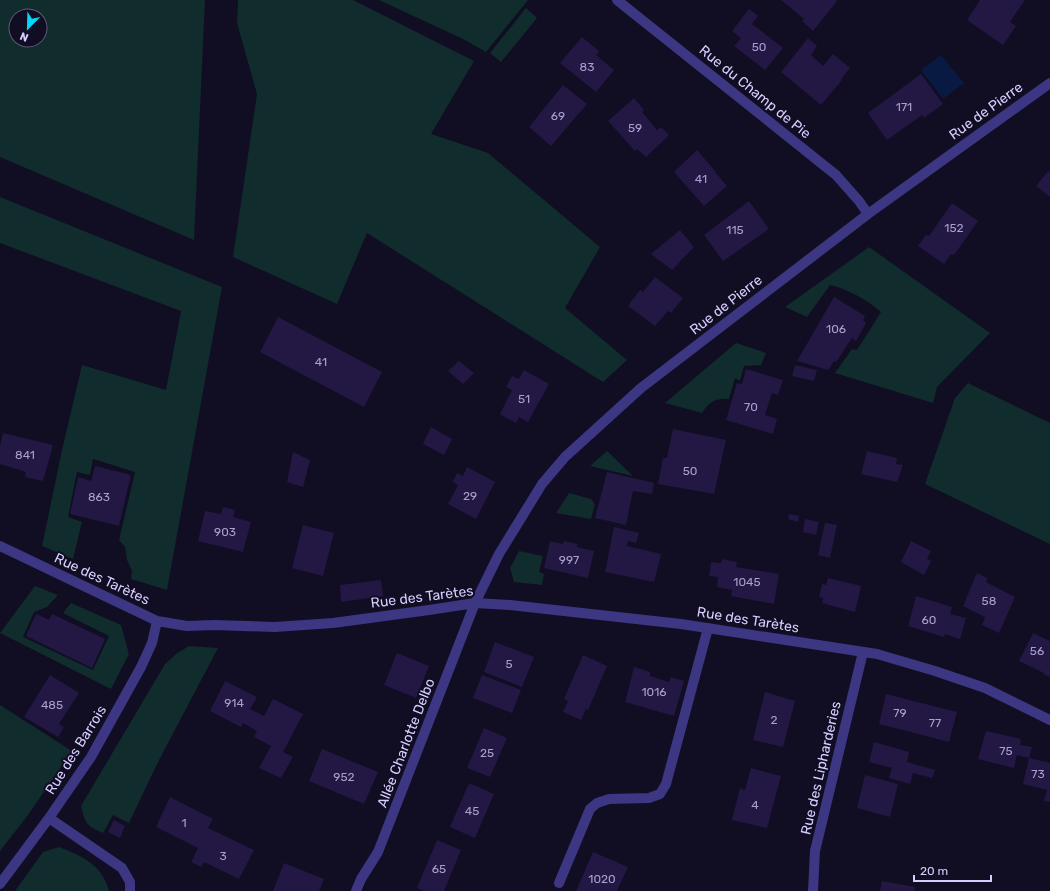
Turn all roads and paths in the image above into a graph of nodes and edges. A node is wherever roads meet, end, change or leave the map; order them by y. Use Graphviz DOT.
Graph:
graph roads {
  1 [pos="617,0"];
  2 [pos="1050,83"];
  3 [pos="868,214"];
  4 [pos="0,546"];
  5 [pos="475,603"];
  6 [pos="157,621"];
  7 [pos="708,628"];
  8 [pos="863,652"];
  9 [pos="1050,720"];
  10 [pos="49,818"];
  11 [pos="560,883"];
  12 [pos="0,884"];
  13 [pos="130,891"];
  14 [pos="356,891"];
  15 [pos="813,891"];
  1 -- 3 [label="street, Rue du Champ de Pie"];
  2 -- 3 [label="street, Rue de Pierre"];
  3 -- 5 [label="street, Rue de Pierre"];
  4 -- 6 [label="street, Rue des Tarètes"];
  5 -- 6 [label="street, Rue des Tarètes"];
  5 -- 7 [label="street, Rue des Tarètes"];
  5 -- 14 [label="street, Allée Charlotte Delbo"];
  6 -- 10 [label="street, Rue des Barrois"];
  7 -- 8 [label="street, Rue des Tarètes"];
  7 -- 11 [label="street"];
  8 -- 9 [label="street, Rue des Tarètes"];
  8 -- 15 [label="street, Rue des Lipharderies"];
  10 -- 12 [label="street, Rue des Barrois"];
  10 -- 13 [label="street"];
}
